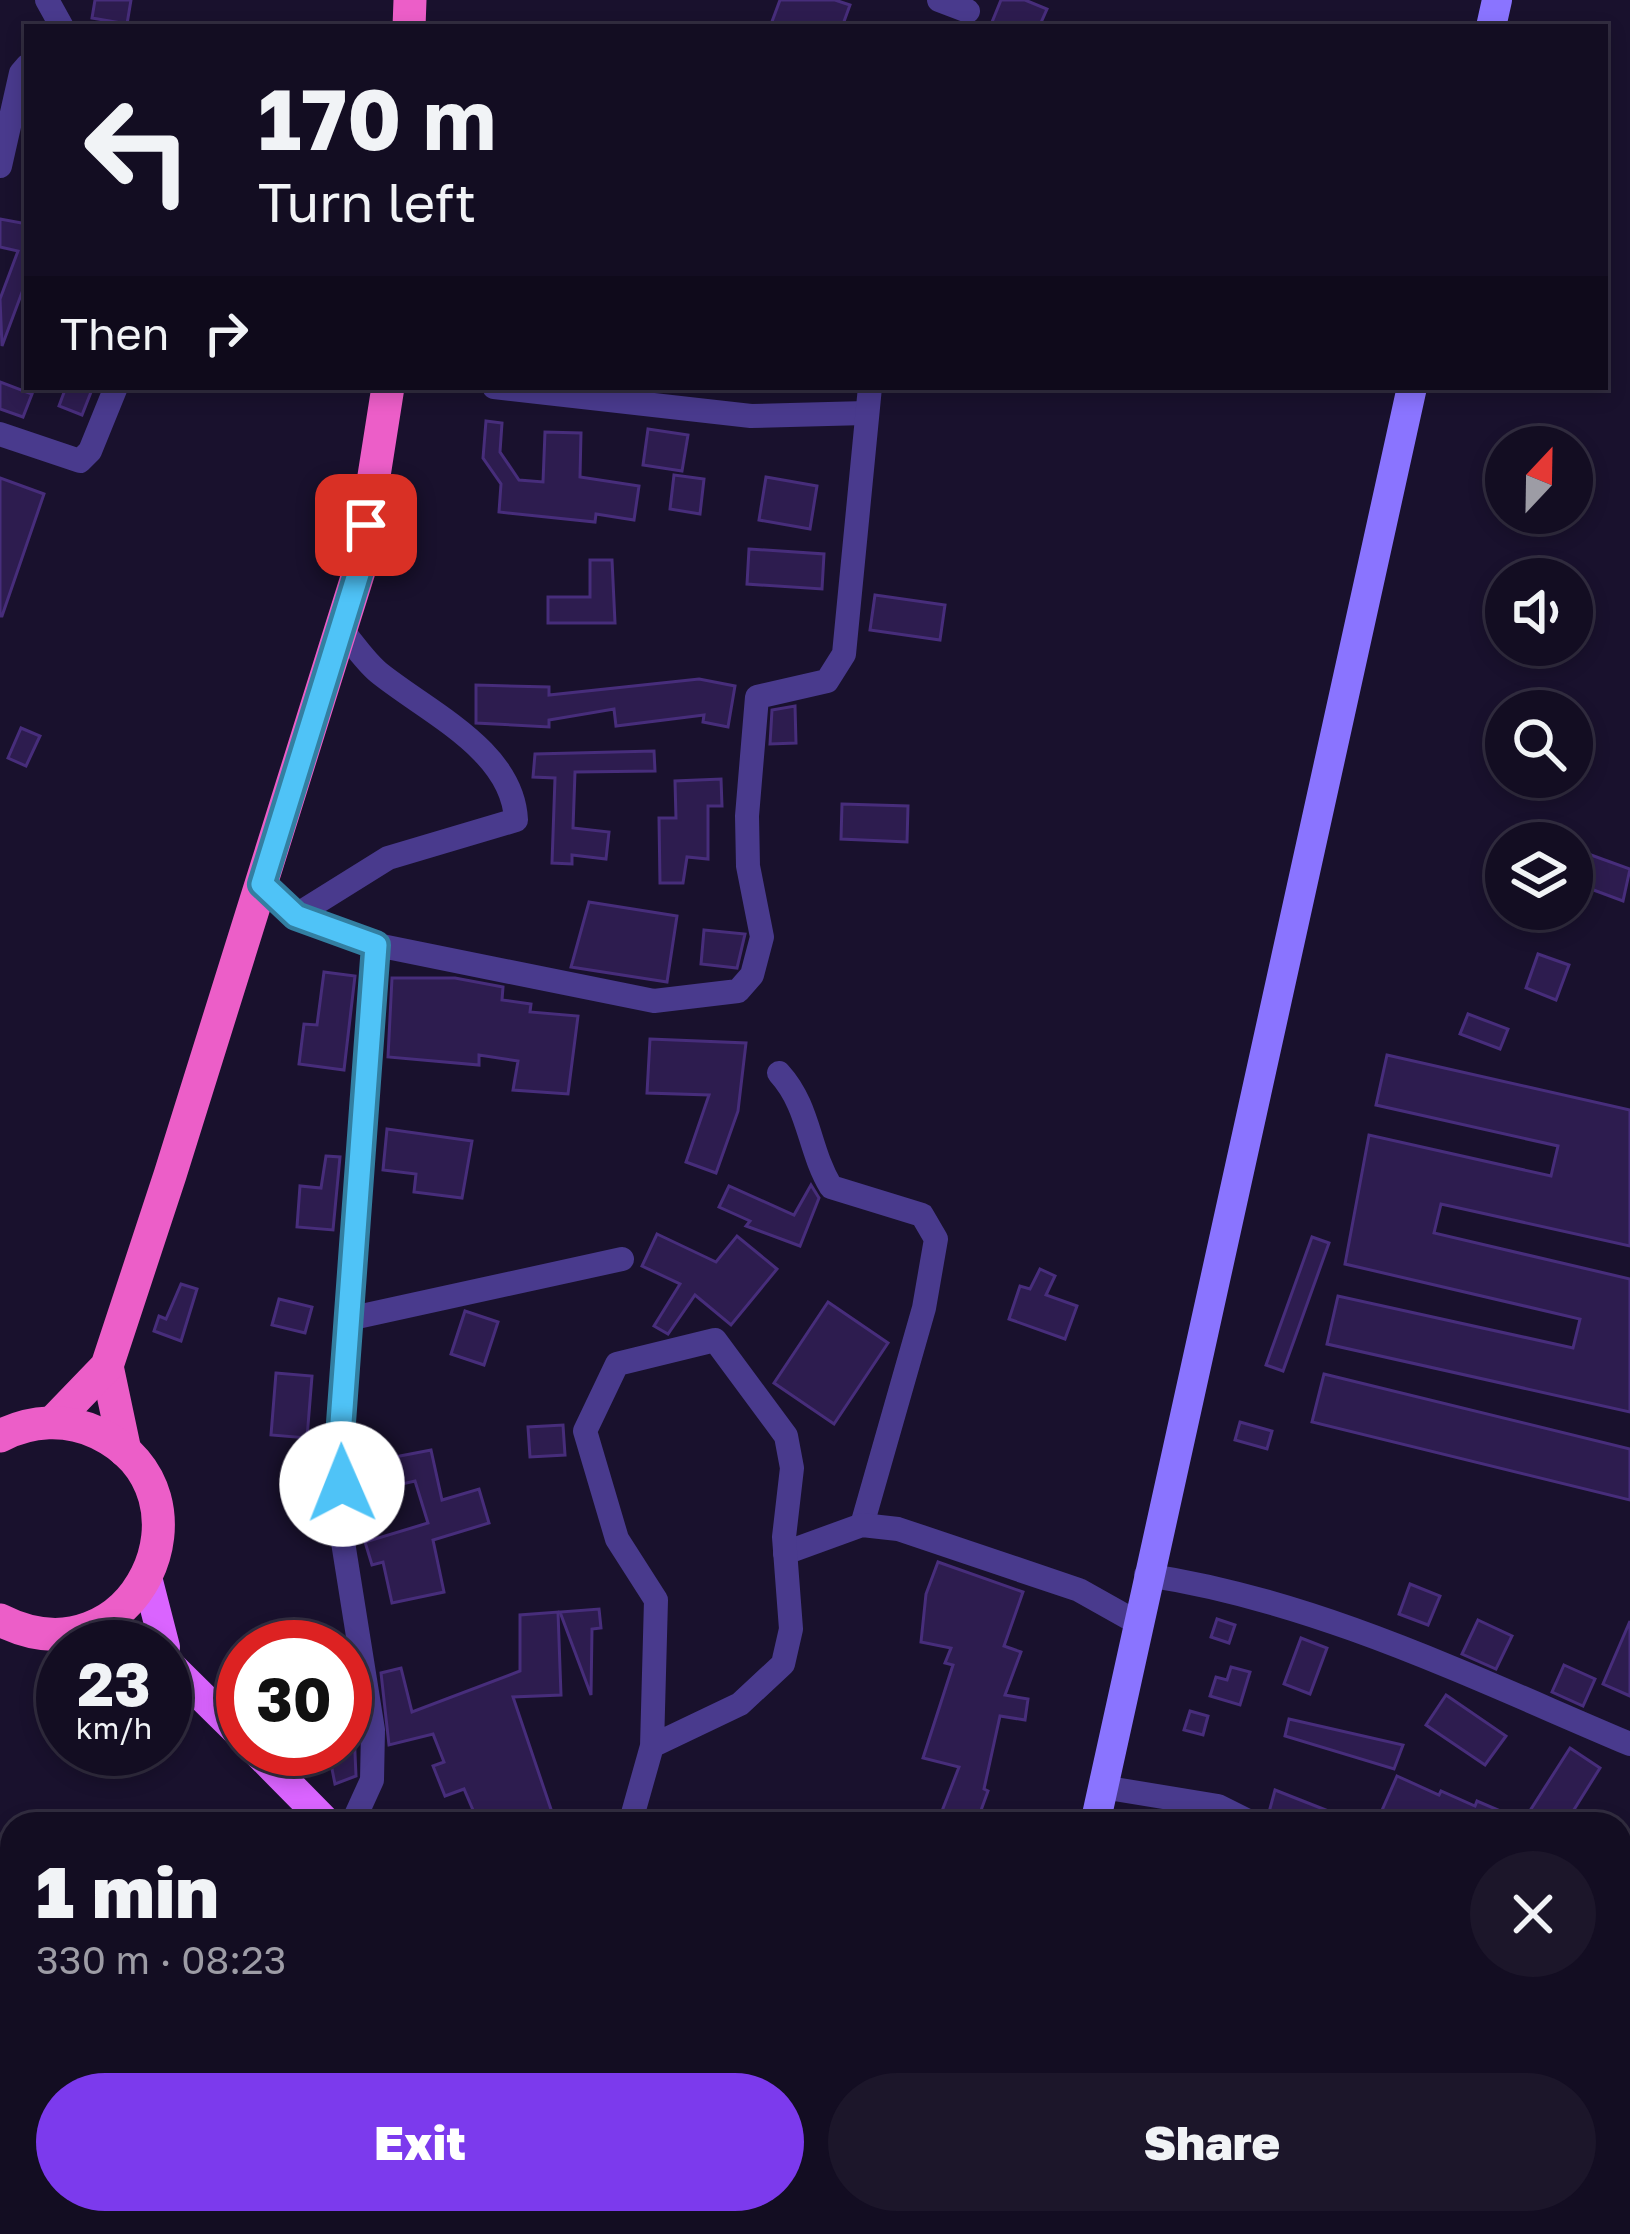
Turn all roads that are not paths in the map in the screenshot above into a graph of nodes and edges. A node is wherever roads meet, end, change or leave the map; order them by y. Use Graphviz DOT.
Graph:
graph roads {
  1 [pos="939,0"];
  2 [pos="970,13"];
  3 [pos="24,70"];
  4 [pos="0,166"];
  5 [pos="115,390"];
  6 [pos="388,390"];
  7 [pos="521,390"];
  8 [pos="870,390"];
  9 [pos="1411,390"];
  10 [pos="866,413"];
  11 [pos="0,434"];
  12 [pos="341,629"];
  13 [pos="262,884"];
  14 [pos="296,916"];
  15 [pos="376,945"];
  16 [pos="779,1073"];
  17 [pos="622,1259"];
  18 [pos="349,1319"];
  19 [pos="106,1366"];
  20 [pos="53,1422"];
  21 [pos="0,1436"];
  22 [pos="124,1451"];
  23 [pos="862,1525"];
  24 [pos="785,1553"];
  25 [pos="1146,1575"];
  26 [pos="147,1577"];
  27 [pos="0,1620"];
  28 [pos="106,1620"];
  29 [pos="158,1620"];
  30 [pos="1136,1622"];
  31 [pos="36,1632"];
  32 [pos="192,1682"];
  33 [pos="216,1708"];
  34 [pos="1630,1744"];
  35 [pos="652,1746"];
  36 [pos="281,1776"];
  37 [pos="1102,1786"];
  38 [pos="316,1812"];
  39 [pos="357,1812"];
  40 [pos="633,1812"];
  41 [pos="1097,1812"];
  42 [pos="1230,1812"];
  1 -- 2 [label="street"];
  3 -- 4 [label="street"];
  5 -- 11 [label="street"];
  6 -- 12 [label="highway"];
  7 -- 10 [label="street"];
  8 -- 10 [label="street"];
  9 -- 25 [label="main road"];
  10 -- 15 [label="street"];
  12 -- 13 [label="highway"];
  12 -- 14 [label="street"];
  13 -- 14 [label="street"];
  13 -- 19 [label="highway"];
  14 -- 15 [label="street"];
  15 -- 18 [label="street"];
  16 -- 23 [label="street"];
  17 -- 18 [label="street"];
  18 -- 39 [label="street"];
  19 -- 20 [label="highway"];
  19 -- 22 [label="highway"];
  20 -- 21 [label="highway"];
  20 -- 22 [label="highway"];
  22 -- 26 [label="highway"];
  23 -- 24 [label="street"];
  23 -- 30 [label="street"];
  24 -- 35 [label="street"];
  24 -- 35 [label="street"];
  25 -- 30 [label="main road"];
  25 -- 34 [label="street"];
  26 -- 28 [label="highway"];
  26 -- 29 [label="main road"];
  27 -- 31 [label="highway"];
  30 -- 37 [label="main road"];
  32 -- 33 [label="main road"];
  35 -- 40 [label="street"];
  36 -- 38 [label="main road"];
  37 -- 41 [label="main road"];
  37 -- 42 [label="street"];
}
